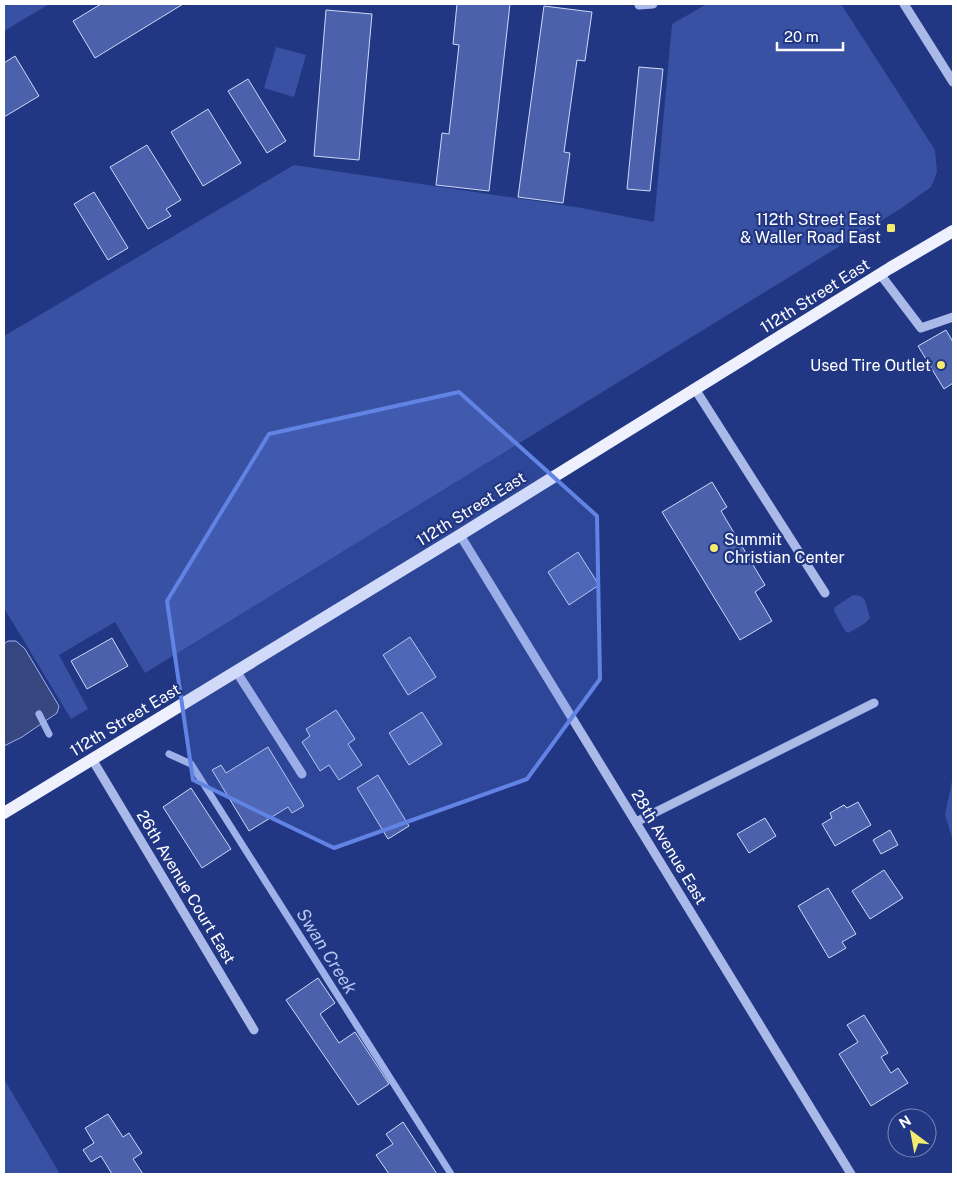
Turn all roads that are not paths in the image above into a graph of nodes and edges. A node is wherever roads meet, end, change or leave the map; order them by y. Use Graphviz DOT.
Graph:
graph roads {
  1 [pos="639,4"];
  2 [pos="653,4"];
  3 [pos="904,4"];
  4 [pos="953,82"];
  5 [pos="953,231"];
  6 [pos="880,274"];
  7 [pos="953,317"];
  8 [pos="695,389"];
  9 [pos="460,535"];
  10 [pos="825,593"];
  11 [pos="236,671"];
  12 [pos="874,703"];
  13 [pos="92,759"];
  14 [pos="302,774"];
  15 [pos="4,812"];
  16 [pos="636,822"];
  17 [pos="254,1030"];
  18 [pos="852,1174"];
  1 -- 2 [label="street"];
  3 -- 4 [label="street"];
  5 -- 6 [label="main road, 112th Street East"];
  6 -- 7 [label="street"];
  6 -- 8 [label="main road, 112th Street East"];
  8 -- 9 [label="main road, 112th Street East"];
  8 -- 10 [label="street"];
  9 -- 11 [label="main road, 112th Street East"];
  9 -- 16 [label="street, 28th Avenue East"];
  11 -- 13 [label="main road, 112th Street East"];
  11 -- 14 [label="street"];
  12 -- 16 [label="street"];
  13 -- 15 [label="main road, 112th Street East"];
  13 -- 17 [label="street, 26th Avenue Court East"];
  16 -- 18 [label="street, 28th Avenue East"];
}
